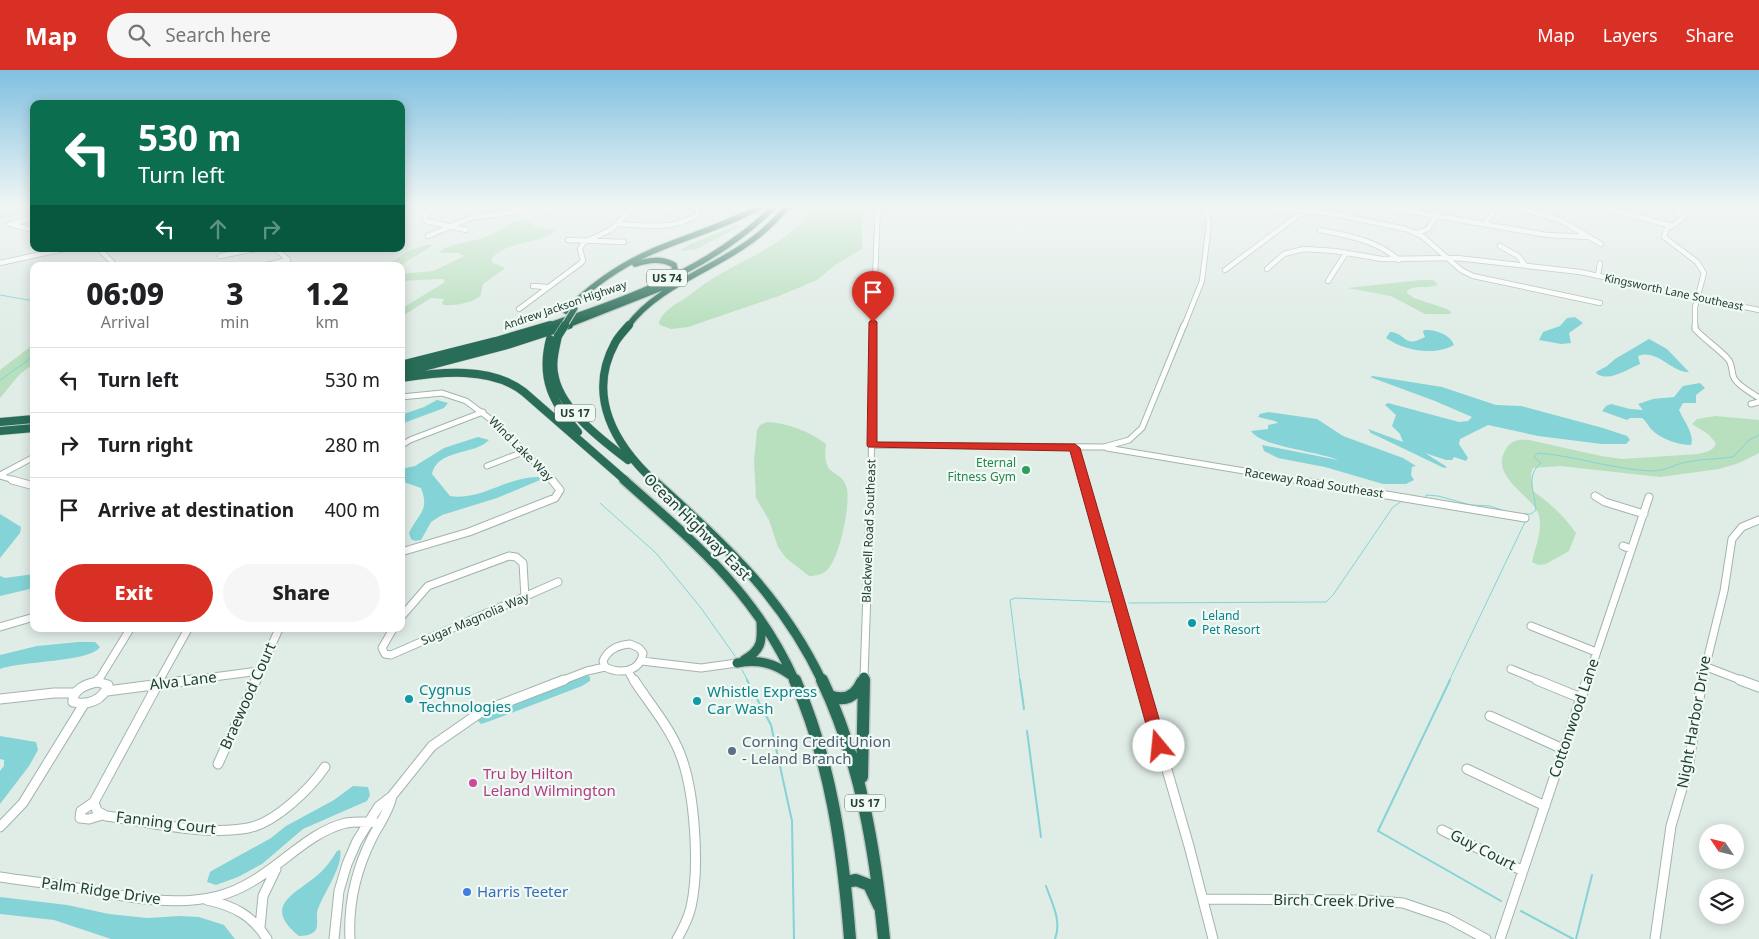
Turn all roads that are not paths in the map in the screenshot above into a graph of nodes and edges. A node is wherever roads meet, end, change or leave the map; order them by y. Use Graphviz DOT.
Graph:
graph roads {
  1 [pos="581,247"];
  2 [pos="664,247"];
  3 [pos="724,247"];
  4 [pos="740,247"];
  5 [pos="876,247"];
  6 [pos="1207,247"];
  7 [pos="1256,247"];
  8 [pos="1301,247"];
  9 [pos="1384,247"];
  10 [pos="1432,247"];
  11 [pos="1501,247"];
  12 [pos="1675,247"];
  13 [pos="1304,249"];
  14 [pos="50,252"];
  15 [pos="102,252"];
  16 [pos="241,252"];
  17 [pos="279,252"];
  18 [pos="1346,253"];
  19 [pos="220,256"];
  20 [pos="727,256"];
  21 [pos="1446,258"];
  22 [pos="1399,260"];
  23 [pos="112,262"];
  24 [pos="279,262"];
  25 [pos="0,263"];
  26 [pos="1600,263"];
  27 [pos="1525,265"];
  28 [pos="1266,269"];
  29 [pos="1224,270"];
  30 [pos="1598,275"];
  31 [pos="1328,281"];
  32 [pos="533,286"];
  33 [pos="547,287"];
  34 [pos="642,289"];
  35 [pos="1697,297"];
  36 [pos="1600,303"];
  37 [pos="519,309"];
  38 [pos="1759,310"];
  39 [pos="554,338"];
  40 [pos="405,364"];
  41 [pos="405,372"];
  42 [pos="405,378"];
  43 [pos="405,396"];
  44 [pos="1759,398"];
  45 [pos="1759,402"];
  46 [pos="1751,404"];
  47 [pos="483,412"];
  48 [pos="30,419"];
  49 [pos="0,422"];
  50 [pos="30,428"];
  51 [pos="0,431"];
  52 [pos="405,443"];
  53 [pos="872,445"];
  54 [pos="1104,447"];
  55 [pos="1075,448"];
  56 [pos="523,452"];
  57 [pos="601,458"];
  58 [pos="30,459"];
  59 [pos="487,466"];
  60 [pos="639,467"];
  61 [pos="0,475"];
  62 [pos="30,485"];
  63 [pos="1595,496"];
  64 [pos="1649,497"];
  65 [pos="1644,514"];
  66 [pos="1525,518"];
  67 [pos="1759,520"];
  68 [pos="405,551"];
  69 [pos="558,582"];
  70 [pos="525,598"];
  71 [pos="405,612"];
  72 [pos="760,617"];
  73 [pos="30,618"];
  74 [pos="1531,626"];
  75 [pos="0,627"];
  76 [pos="128,632"];
  77 [pos="186,632"];
  78 [pos="278,632"];
  79 [pos="391,632"];
  80 [pos="1596,652"];
  81 [pos="642,661"];
  82 [pos="737,663"];
  83 [pos="1704,666"];
  84 [pos="606,667"];
  85 [pos="1511,669"];
  86 [pos="259,671"];
  87 [pos="628,671"];
  88 [pos="864,677"];
  89 [pos="796,679"];
  90 [pos="97,682"];
  91 [pos="157,684"];
  92 [pos="1759,687"];
  93 [pos="107,690"];
  94 [pos="75,693"];
  95 [pos="830,696"];
  96 [pos="1581,698"];
  97 [pos="0,699"];
  98 [pos="84,704"];
  99 [pos="1490,716"];
  100 [pos="1564,749"];
  101 [pos="218,764"];
  102 [pos="325,766"];
  103 [pos="1467,769"];
  104 [pos="862,789"];
  105 [pos="392,796"];
  106 [pos="94,802"];
  107 [pos="1545,806"];
  108 [pos="102,815"];
  109 [pos="369,821"];
  110 [pos="380,823"];
  111 [pos="0,827"];
  112 [pos="1442,830"];
  113 [pos="280,864"];
  114 [pos="1523,871"];
  115 [pos="0,877"];
  116 [pos="846,882"];
  117 [pos="1203,899"];
  118 [pos="203,900"];
  119 [pos="882,914"];
  120 [pos="260,927"];
  121 [pos="267,939"];
  122 [pos="334,939"];
  123 [pos="350,939"];
  124 [pos="677,939"];
  125 [pos="850,939"];
  126 [pos="884,939"];
  127 [pos="1213,939"];
  128 [pos="1486,939"];
  129 [pos="1500,939"];
  130 [pos="1655,939"];
  1 -- 33 [label="street"];
  2 -- 39 [label="highway, US 17"];
  3 -- 34 [label="highway, Andrew Jackson Highway / US 74"];
  4 -- 20 [label="highway"];
  5 -- 53 [label="street, Blackwell Road Southeast"];
  6 -- 54 [label="street"];
  7 -- 29 [label="street"];
  8 -- 13 [label="street"];
  9 -- 22 [label="street"];
  10 -- 21 [label="street"];
  11 -- 27 [label="street"];
  12 -- 35 [label="street"];
  13 -- 18 [label="street, Kingsworth Lane Southeast"];
  13 -- 28 [label="street, Kingsworth Lane Southeast"];
  14 -- 25 [label="street"];
  15 -- 23 [label="street"];
  16 -- 19 [label="street"];
  17 -- 24 [label="street"];
  18 -- 22 [label="street, Kingsworth Lane Southeast"];
  18 -- 31 [label="street"];
  20 -- 41 [label="highway, Andrew Jackson Highway / US 74"];
  20 -- 60 [label="highway"];
  21 -- 22 [label="street, Kingsworth Lane Southeast"];
  21 -- 27 [label="street, Kingsworth Lane Southeast"];
  21 -- 36 [label="street"];
  26 -- 30 [label="street"];
  27 -- 30 [label="street, Kingsworth Lane Southeast"];
  30 -- 35 [label="street, Kingsworth Lane Southeast"];
  32 -- 33 [label="street"];
  33 -- 37 [label="street"];
  34 -- 39 [label="highway, bridge"];
  34 -- 40 [label="highway, Andrew Jackson Highway / US 74"];
  35 -- 38 [label="street, Kingsworth Lane Southeast"];
  35 -- 44 [label="street"];
  39 -- 57 [label="highway, US 17"];
  39 -- 60 [label="highway, US 17"];
  42 -- 57 [label="highway"];
  43 -- 47 [label="street, Wind Lake Way"];
  45 -- 46 [label="street"];
  47 -- 52 [label="street"];
  47 -- 56 [label="street, Wind Lake Way"];
  48 -- 49 [label="highway"];
  50 -- 51 [label="highway"];
  53 -- 55 [label="street"];
  53 -- 88 [label="street, Blackwell Road Southeast"];
  54 -- 55 [label="street"];
  54 -- 66 [label="street, Raceway Road Southeast"];
  55 -- 117 [label="street"];
  56 -- 59 [label="street"];
  56 -- 68 [label="street, Wind Lake Way"];
  57 -- 72 [label="highway, Ocean Highway East / US 17"];
  58 -- 61 [label="street"];
  60 -- 95 [label="highway, Ocean Highway East / US 17"];
  61 -- 62 [label="street"];
  63 -- 65 [label="street"];
  64 -- 65 [label="street, Cottonwood Lane"];
  65 -- 80 [label="street, Cottonwood Lane"];
  67 -- 83 [label="street, Night Harbor Drive"];
  69 -- 70 [label="street, Sugar Magnolia Way"];
  70 -- 71 [label="street"];
  70 -- 79 [label="street, Sugar Magnolia Way"];
  72 -- 82 [label="highway"];
  72 -- 89 [label="highway, Ocean Highway East / US 17"];
  73 -- 75 [label="street"];
  74 -- 80 [label="street"];
  76 -- 90 [label="street"];
  77 -- 91 [label="street, Fanning Court"];
  78 -- 86 [label="street, Braewood Court"];
  80 -- 96 [label="street, Cottonwood Lane"];
  81 -- 82 [label="street"];
  81 -- 84 [label="street"];
  81 -- 87 [label="street"];
  82 -- 89 [label="highway"];
  83 -- 92 [label="street"];
  83 -- 130 [label="street, Night Harbor Drive"];
  84 -- 87 [label="street"];
  84 -- 105 [label="street"];
  85 -- 96 [label="street"];
  86 -- 91 [label="street, Alva Lane"];
  86 -- 101 [label="street, Braewood Court"];
  87 -- 124 [label="street"];
  88 -- 95 [label="highway"];
  88 -- 104 [label="highway"];
  89 -- 116 [label="highway, Ocean Highway East / US 17"];
  90 -- 93 [label="street"];
  90 -- 94 [label="street"];
  91 -- 93 [label="street, Alva Lane"];
  91 -- 106 [label="street, Fanning Court"];
  93 -- 98 [label="street"];
  94 -- 97 [label="street"];
  94 -- 98 [label="street"];
  95 -- 104 [label="highway, Ocean Highway East / US 17"];
  96 -- 100 [label="street, Cottonwood Lane"];
  98 -- 111 [label="street"];
  99 -- 100 [label="street"];
  100 -- 107 [label="street, Cottonwood Lane"];
  102 -- 108 [label="street, Fanning Court"];
  103 -- 107 [label="street"];
  104 -- 119 [label="highway, Ocean Highway East / US 17"];
  105 -- 109 [label="street"];
  105 -- 110 [label="street"];
  106 -- 108 [label="street, Fanning Court"];
  106 -- 108 [label="street, Fanning Court"];
  107 -- 114 [label="street, Cottonwood Lane"];
  109 -- 110 [label="street, Palm Ridge Drive"];
  109 -- 113 [label="street, Palm Ridge Drive"];
  109 -- 122 [label="street"];
  110 -- 123 [label="street"];
  112 -- 114 [label="street, Guy Court"];
  113 -- 118 [label="street, Palm Ridge Drive"];
  113 -- 120 [label="street"];
  114 -- 129 [label="street, Cottonwood Lane"];
  115 -- 118 [label="street, Palm Ridge Drive"];
  116 -- 119 [label="highway"];
  116 -- 125 [label="highway, Ocean Highway East / US 17"];
  117 -- 127 [label="street"];
  117 -- 128 [label="street, Birch Creek Drive"];
  118 -- 120 [label="street, Palm Ridge Drive"];
  119 -- 126 [label="highway, Ocean Highway East / US 17"];
  120 -- 121 [label="street, Palm Ridge Drive"];
}
